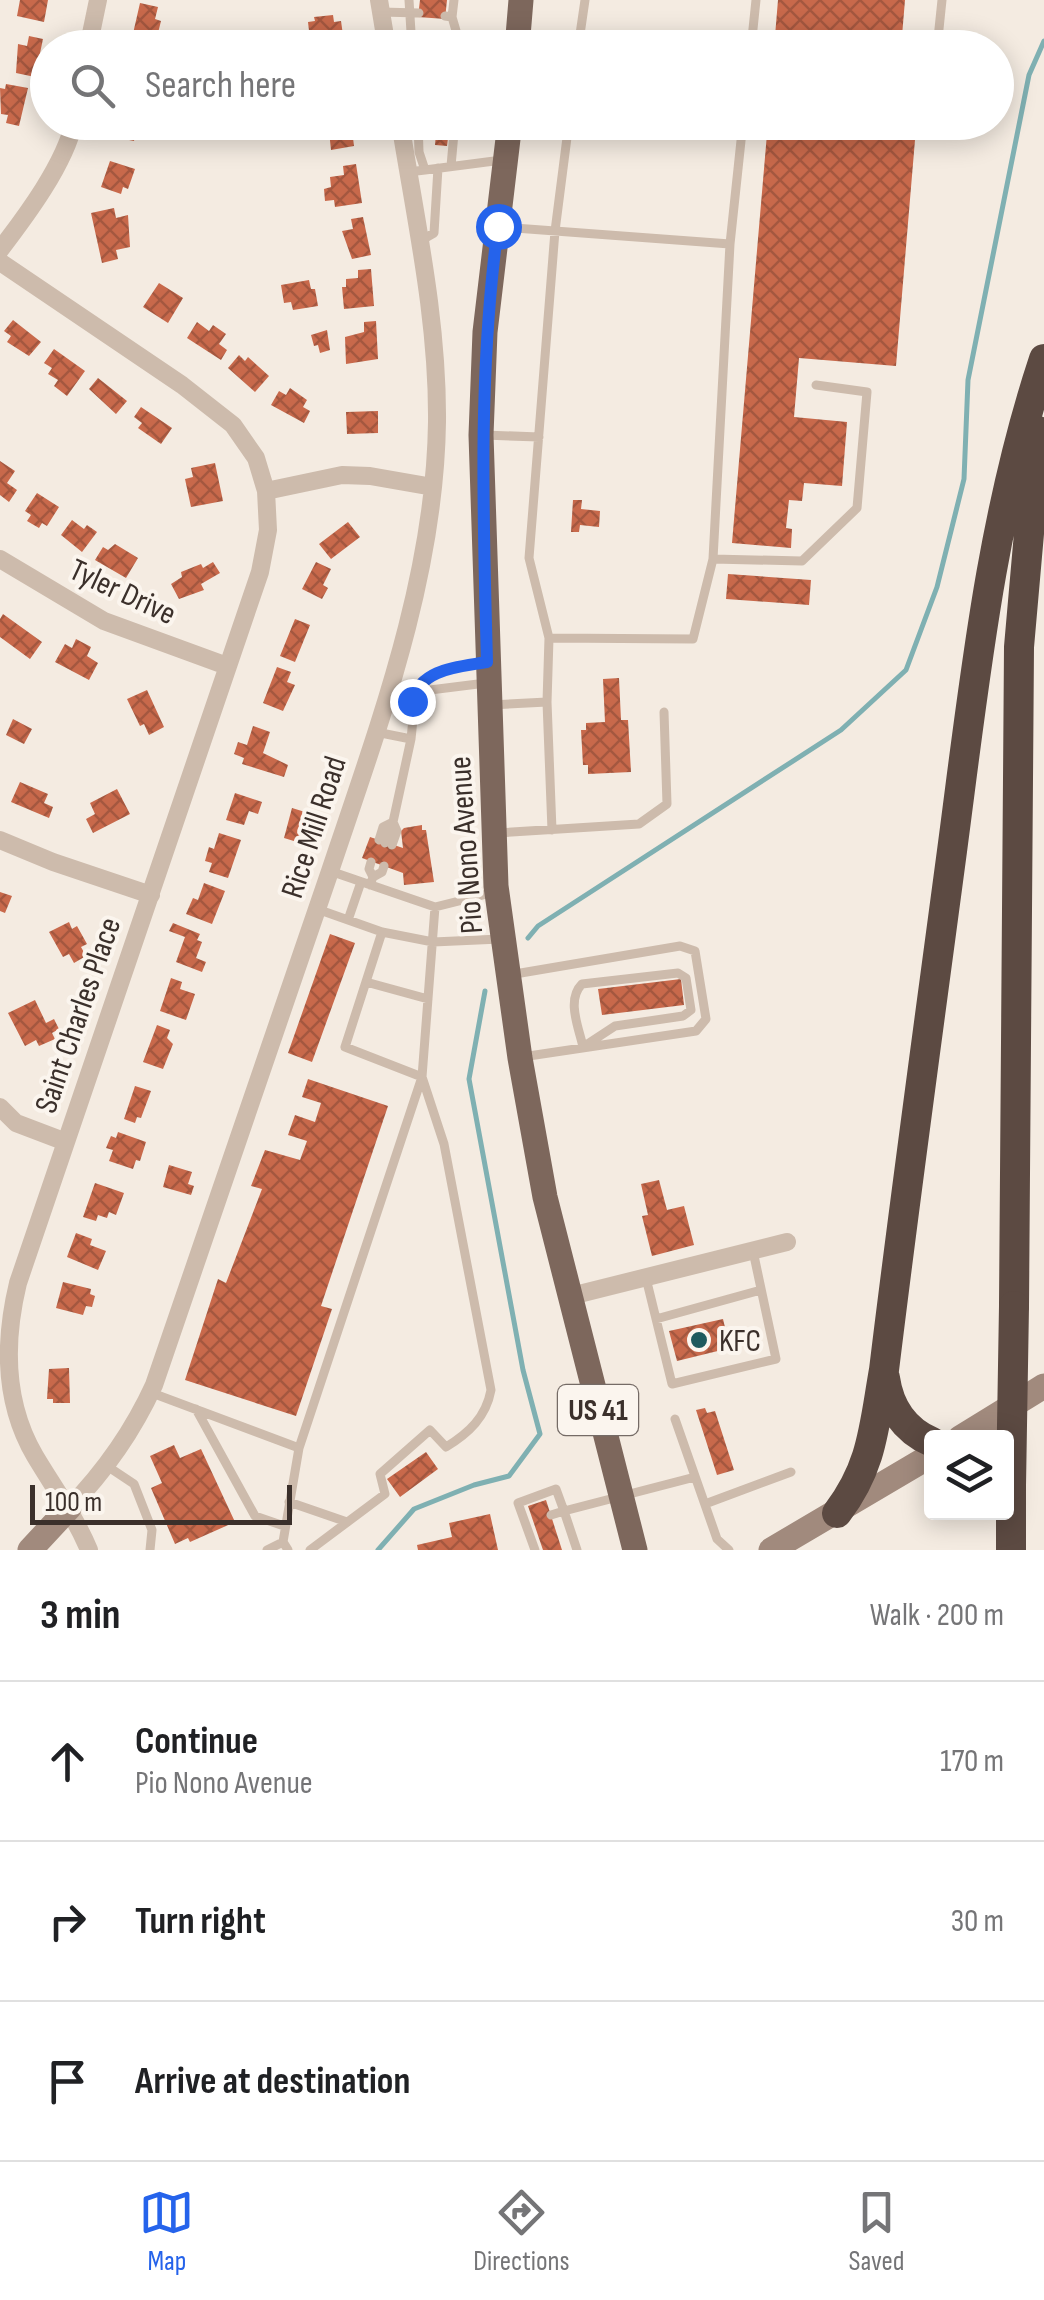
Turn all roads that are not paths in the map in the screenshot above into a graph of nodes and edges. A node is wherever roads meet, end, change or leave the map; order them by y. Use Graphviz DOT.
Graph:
graph roads {
  1 [pos="98,0"];
  2 [pos="409,0"];
  3 [pos="452,0"];
  4 [pos="521,0"];
  5 [pos="585,0"];
  6 [pos="756,0"];
  7 [pos="942,0"];
  8 [pos="380,6"];
  9 [pos="413,13"];
  10 [pos="92,30"];
  11 [pos="412,30"];
  12 [pos="454,30"];
  13 [pos="518,30"];
  14 [pos="581,30"];
  15 [pos="752,30"];
  16 [pos="938,30"];
  17 [pos="70,140"];
  18 [pos="406,140"];
  19 [pos="419,140"];
  20 [pos="453,140"];
  21 [pos="508,140"];
  22 [pos="567,140"];
  23 [pos="741,140"];
  24 [pos="506,160"];
  25 [pos="451,166"];
  26 [pos="438,168"];
  27 [pos="417,171"];
  28 [pos="498,226"];
  29 [pos="556,231"];
  30 [pos="420,242"];
  31 [pos="730,244"];
  32 [pos="0,250"];
  33 [pos="0,262"];
  34 [pos="1044,359"];
  35 [pos="1044,384"];
  36 [pos="816,385"];
  37 [pos="482,435"];
  38 [pos="539,437"];
  39 [pos="433,487"];
  40 [pos="266,492"];
  41 [pos="0,559"];
  42 [pos="713,559"];
  43 [pos="549,638"];
  44 [pos="227,666"];
  45 [pos="488,683"];
  46 [pos="412,701"];
  47 [pos="547,702"];
  48 [pos="664,712"];
  49 [pos="376,732"];
  50 [pos="412,738"];
  51 [pos="552,830"];
  52 [pos="495,833"];
  53 [pos="0,840"];
  54 [pos="385,843"];
  55 [pos="378,864"];
  56 [pos="330,871"];
  57 [pos="368,881"];
  58 [pos="497,892"];
  59 [pos="151,895"];
  60 [pos="435,907"];
  61 [pos="318,909"];
  62 [pos="348,920"];
  63 [pos="382,932"];
  64 [pos="503,939"];
  65 [pos="432,942"];
  66 [pos="568,966"];
  67 [pos="508,975"];
  68 [pos="366,982"];
  69 [pos="582,984"];
  70 [pos="428,998"];
  71 [pos="583,1047"];
  72 [pos="520,1058"];
  73 [pos="422,1076"];
  74 [pos="0,1107"];
  75 [pos="66,1142"];
  76 [pos="786,1242"];
  77 [pos="753,1251"];
  78 [pos="646,1278"];
  79 [pos="762,1290"];
  80 [pos="571,1296"];
  81 [pos="656,1320"];
  82 [pos="884,1370"];
  83 [pos="1044,1386"];
  84 [pos="150,1392"];
  85 [pos="196,1410"];
  86 [pos="674,1419"];
  87 [pos="973,1430"];
  88 [pos="924,1437"];
  89 [pos="299,1448"];
  90 [pos="924,1460"];
  91 [pos="106,1465"];
  92 [pos="791,1472"];
  93 [pos="695,1477"];
  94 [pos="622,1498"];
  95 [pos="289,1502"];
  96 [pos="705,1504"];
  97 [pos="69,1508"];
  98 [pos="564,1511"];
  99 [pos="837,1513"];
  100 [pos="551,1516"];
  101 [pos="347,1522"];
  102 [pos="284,1526"];
  103 [pos="572,1534"];
  104 [pos="558,1539"];
  105 [pos="285,1546"];
  106 [pos="536,1547"];
  107 [pos="30,1550"];
  108 [pos="89,1550"];
  109 [pos="150,1550"];
  110 [pos="266,1550"];
  111 [pos="310,1550"];
  112 [pos="578,1550"];
  113 [pos="635,1550"];
  114 [pos="729,1550"];
  115 [pos="771,1550"];
  116 [pos="1011,1550"];
  1 -- 10 [label="street"];
  2 -- 9 [label="lane"];
  3 -- 12 [label="lane"];
  4 -- 13 [label="main road"];
  5 -- 14 [label="lane"];
  6 -- 15 [label="lane"];
  7 -- 16 [label="lane"];
  8 -- 9 [label="lane"];
  9 -- 11 [label="lane"];
  17 -- 32 [label="street"];
  18 -- 27 [label="street, Rice Mill Road"];
  19 -- 27 [label="lane"];
  20 -- 25 [label="lane"];
  21 -- 24 [label="main road, Pio Nono Avenue / US 41"];
  22 -- 29 [label="lane"];
  23 -- 31 [label="lane"];
  24 -- 25 [label="lane"];
  24 -- 28 [label="main road, Pio Nono Avenue / US 41"];
  25 -- 26 [label="lane"];
  26 -- 27 [label="lane"];
  26 -- 30 [label="lane"];
  27 -- 30 [label="street, Rice Mill Road"];
  28 -- 29 [label="lane"];
  28 -- 37 [label="main road, Pio Nono Avenue / US 41"];
  29 -- 31 [label="lane"];
  29 -- 38 [label="lane"];
  30 -- 39 [label="street, Rice Mill Road"];
  31 -- 42 [label="lane"];
  33 -- 40 [label="street, Saint Charles Place"];
  34 -- 82 [label="highway"];
  35 -- 116 [label="highway, bridge"];
  36 -- 42 [label="lane"];
  37 -- 38 [label="lane"];
  37 -- 45 [label="main road, Pio Nono Avenue / US 41"];
  38 -- 43 [label="lane"];
  39 -- 40 [label="street"];
  39 -- 49 [label="street, Rice Mill Road"];
  40 -- 44 [label="street, Saint Charles Place"];
  41 -- 44 [label="street, Tyler Drive"];
  42 -- 43 [label="lane"];
  43 -- 47 [label="lane"];
  44 -- 59 [label="street, Saint Charles Place"];
  45 -- 46 [label="lane"];
  45 -- 46 [label="lane"];
  45 -- 47 [label="lane"];
  45 -- 52 [label="main road, Pio Nono Avenue / US 41"];
  46 -- 50 [label="lane"];
  47 -- 51 [label="lane"];
  48 -- 51 [label="lane"];
  49 -- 50 [label="lane"];
  49 -- 56 [label="street, Rice Mill Road"];
  50 -- 54 [label="lane"];
  51 -- 52 [label="lane"];
  52 -- 58 [label="main road, Pio Nono Avenue / US 41"];
  53 -- 59 [label="street"];
  55 -- 57 [label="lane"];
  56 -- 57 [label="lane"];
  56 -- 61 [label="street, Rice Mill Road"];
  57 -- 60 [label="lane"];
  57 -- 62 [label="lane"];
  58 -- 60 [label="lane"];
  58 -- 64 [label="main road, Pio Nono Avenue / US 41"];
  59 -- 75 [label="street, Saint Charles Place"];
  60 -- 65 [label="lane"];
  61 -- 62 [label="lane"];
  61 -- 84 [label="street, Rice Mill Road"];
  62 -- 63 [label="lane"];
  63 -- 65 [label="lane"];
  63 -- 68 [label="lane"];
  64 -- 65 [label="lane"];
  64 -- 67 [label="main road, Pio Nono Avenue / US 41"];
  65 -- 70 [label="lane"];
  66 -- 67 [label="lane"];
  66 -- 69 [label="lane"];
  66 -- 71 [label="lane"];
  67 -- 72 [label="main road, Pio Nono Avenue / US 41"];
  68 -- 70 [label="lane"];
  68 -- 73 [label="lane"];
  69 -- 71 [label="lane"];
  69 -- 71 [label="lane"];
  70 -- 73 [label="lane"];
  71 -- 72 [label="lane"];
  72 -- 80 [label="main road, Pio Nono Avenue / US 41"];
  73 -- 89 [label="lane"];
  73 -- 101 [label="lane"];
  74 -- 75 [label="street"];
  75 -- 97 [label="street, Saint Charles Place"];
  76 -- 77 [label="street"];
  77 -- 78 [label="street"];
  77 -- 79 [label="lane"];
  78 -- 80 [label="street"];
  78 -- 81 [label="lane"];
  79 -- 81 [label="lane"];
  79 -- 81 [label="lane"];
  80 -- 94 [label="main road, Pio Nono Avenue / US 41"];
  82 -- 88 [label="highway"];
  82 -- 99 [label="highway"];
  83 -- 87 [label="street"];
  84 -- 85 [label="lane"];
  84 -- 91 [label="street, Rice Mill Road"];
  85 -- 89 [label="lane"];
  85 -- 102 [label="lane"];
  86 -- 93 [label="lane"];
  89 -- 95 [label="lane"];
  90 -- 99 [label="street"];
  91 -- 97 [label="street, Rice Mill Road"];
  91 -- 109 [label="lane"];
  92 -- 96 [label="lane"];
  93 -- 94 [label="lane"];
  93 -- 96 [label="lane"];
  94 -- 98 [label="lane"];
  94 -- 113 [label="main road, Pio Nono Avenue / US 41"];
  95 -- 101 [label="lane"];
  95 -- 102 [label="lane"];
  96 -- 114 [label="lane"];
  97 -- 107 [label="street"];
  97 -- 108 [label="street, Saint Charles Place"];
  98 -- 100 [label="lane"];
  98 -- 103 [label="lane"];
  98 -- 106 [label="lane"];
  99 -- 115 [label="street"];
  101 -- 111 [label="lane"];
  102 -- 105 [label="lane"];
  103 -- 104 [label="lane"];
  103 -- 112 [label="lane"];
  105 -- 110 [label="lane"];
}
